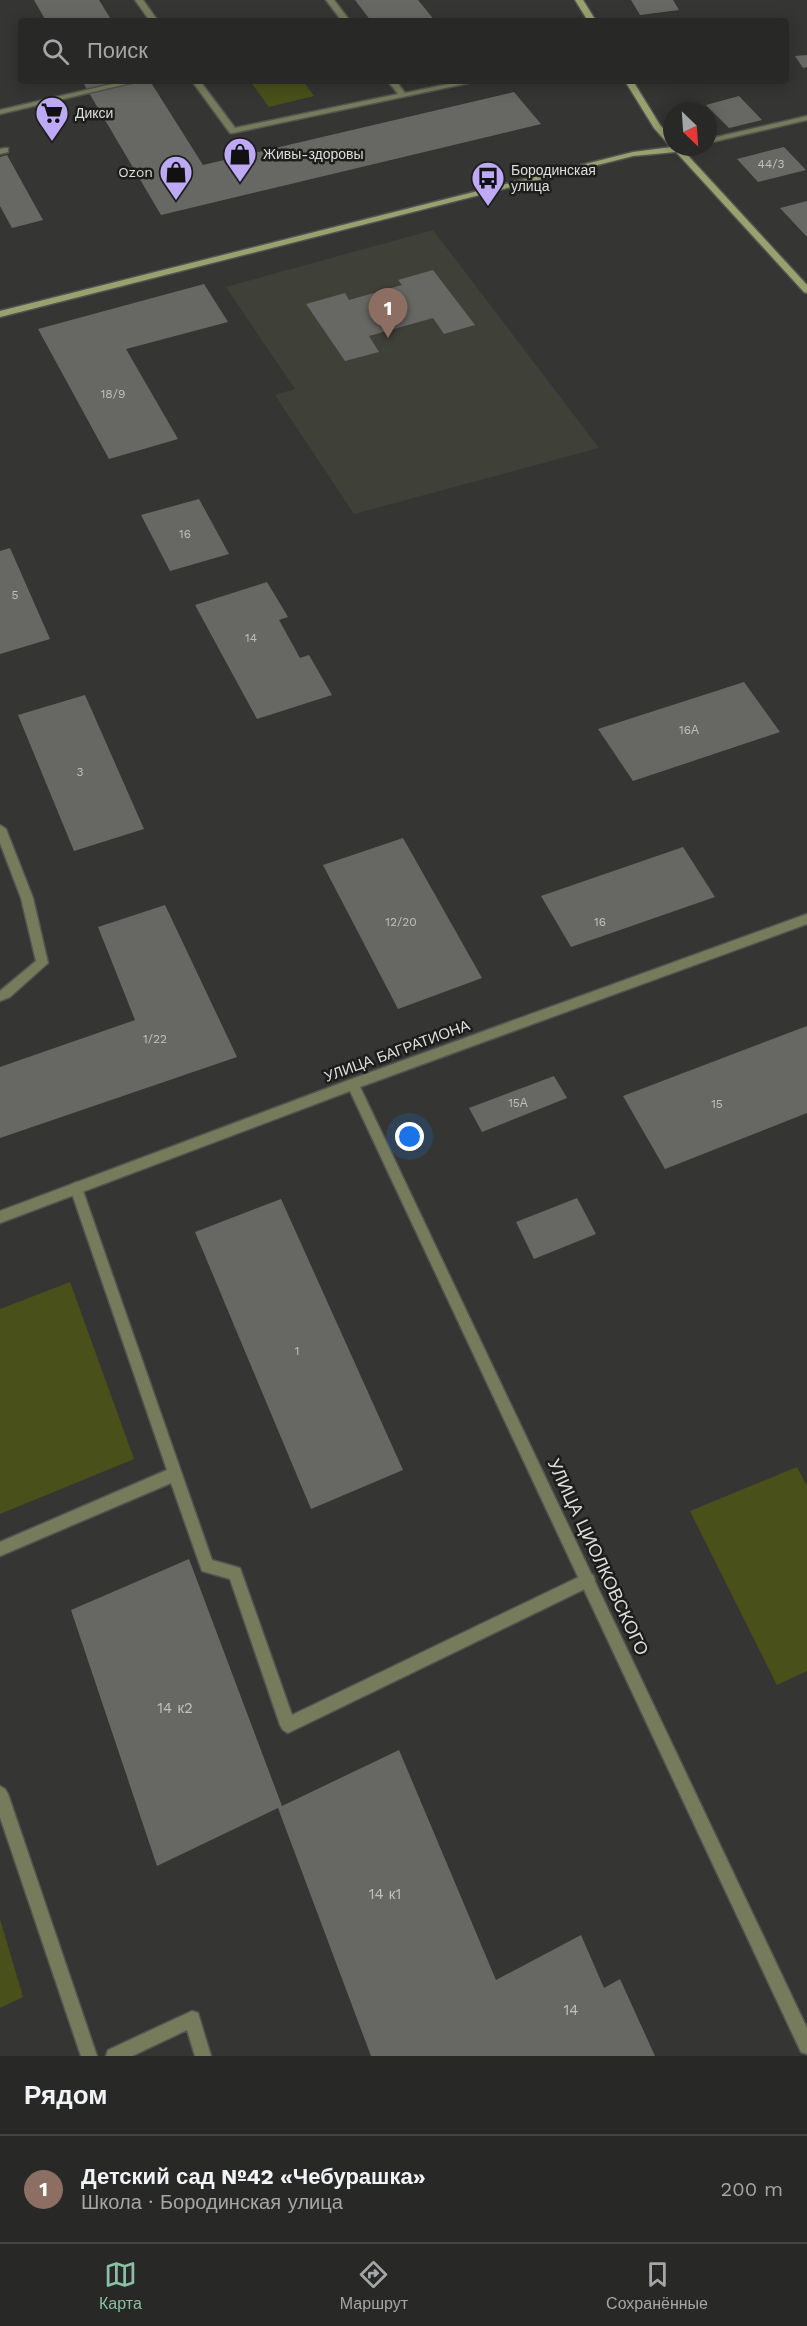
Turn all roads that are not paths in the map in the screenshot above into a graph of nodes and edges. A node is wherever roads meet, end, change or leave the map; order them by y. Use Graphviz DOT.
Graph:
graph roads {
  1 [pos="139,0"];
  2 [pos="330,0"];
  3 [pos="579,0"];
  4 [pos="152,18"];
  5 [pos="344,18"];
  6 [pos="590,18"];
  7 [pos="122,84"];
  8 [pos="198,84"];
  9 [pos="394,84"];
  10 [pos="460,84"];
  11 [pos="631,84"];
  12 [pos="403,96"];
  13 [pos="0,112"];
  14 [pos="807,118"];
  15 [pos="663,132"];
  16 [pos="717,139"];
  17 [pos="663,148"];
  18 [pos="686,156"];
  19 [pos="807,290"];
  20 [pos="0,314"];
  21 [pos="0,829"];
  22 [pos="807,920"];
  23 [pos="0,996"];
  24 [pos="353,1084"];
  25 [pos="76,1188"];
  26 [pos="0,1217"];
  27 [pos="175,1473"];
  28 [pos="0,1549"];
  29 [pos="588,1580"];
  30 [pos="0,1794"];
  31 [pos="807,2046"];
  32 [pos="89,2056"];
  33 [pos="114,2056"];
  34 [pos="203,2056"];
  1 -- 4 [label="street"];
  2 -- 5 [label="street"];
  3 -- 6 [label="street"];
  7 -- 13 [label="street"];
  8 -- 12 [label="street"];
  9 -- 12 [label="street"];
  10 -- 12 [label="street"];
  11 -- 15 [label="street"];
  14 -- 16 [label="street"];
  17 -- 20 [label="street"];
  18 -- 19 [label="street"];
  21 -- 23 [label="street"];
  22 -- 24 [label="street, УЛИЦА БАГРАТИОНА"];
  24 -- 25 [label="street, УЛИЦА БАГРАТИОНА"];
  24 -- 29 [label="street, УЛИЦА ЦИОЛКОВСКОГО"];
  25 -- 26 [label="street, УЛИЦА БАГРАТИОНА"];
  25 -- 27 [label="street"];
  27 -- 28 [label="street"];
  27 -- 29 [label="street"];
  29 -- 31 [label="street, УЛИЦА ЦИОЛКОВСКОГО"];
  30 -- 32 [label="street"];
  33 -- 34 [label="street"];
}
